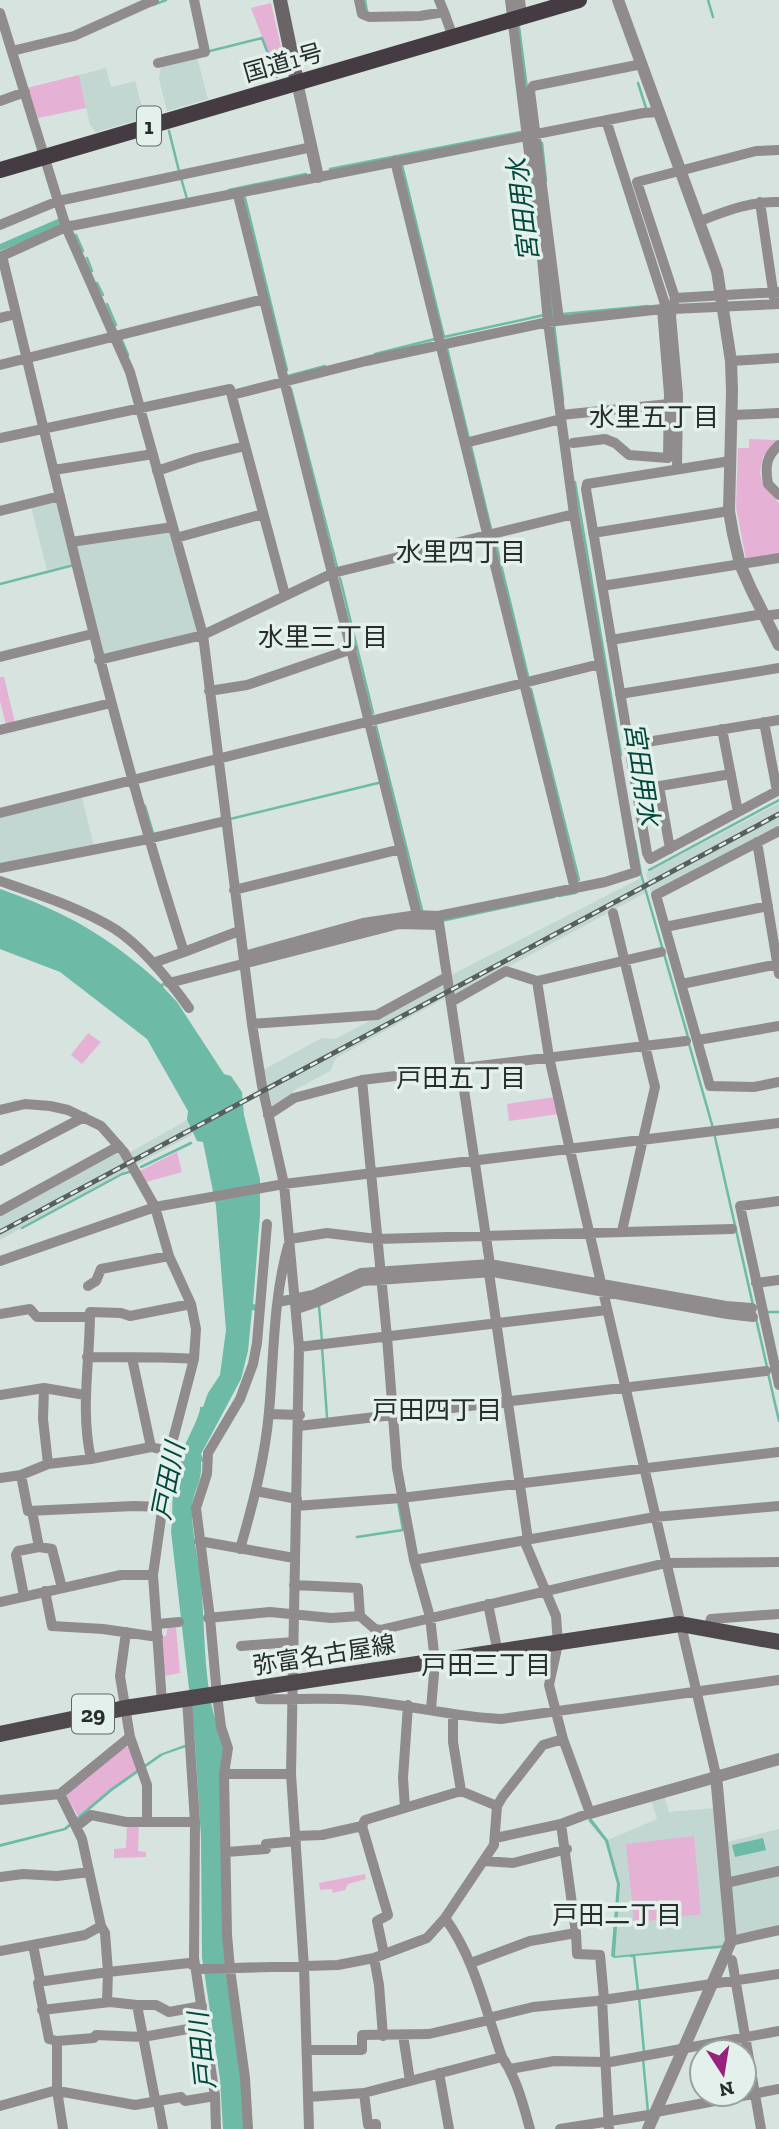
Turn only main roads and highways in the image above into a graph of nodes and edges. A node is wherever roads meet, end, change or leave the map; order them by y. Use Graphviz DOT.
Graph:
graph roads {
  1 [pos="280,0"];
  2 [pos="579,0"];
  3 [pos="297,82"];
  4 [pos="0,170"];
  5 [pos="779,1642"];
  6 [pos="0,1734"];
  1 -- 3 [label="main road"];
  2 -- 3 [label="highway, 国道1号 / 1"];
  3 -- 4 [label="highway, 国道1号 / 1"];
  5 -- 6 [label="main road, 弥富名古屋線 / 29"];
}
